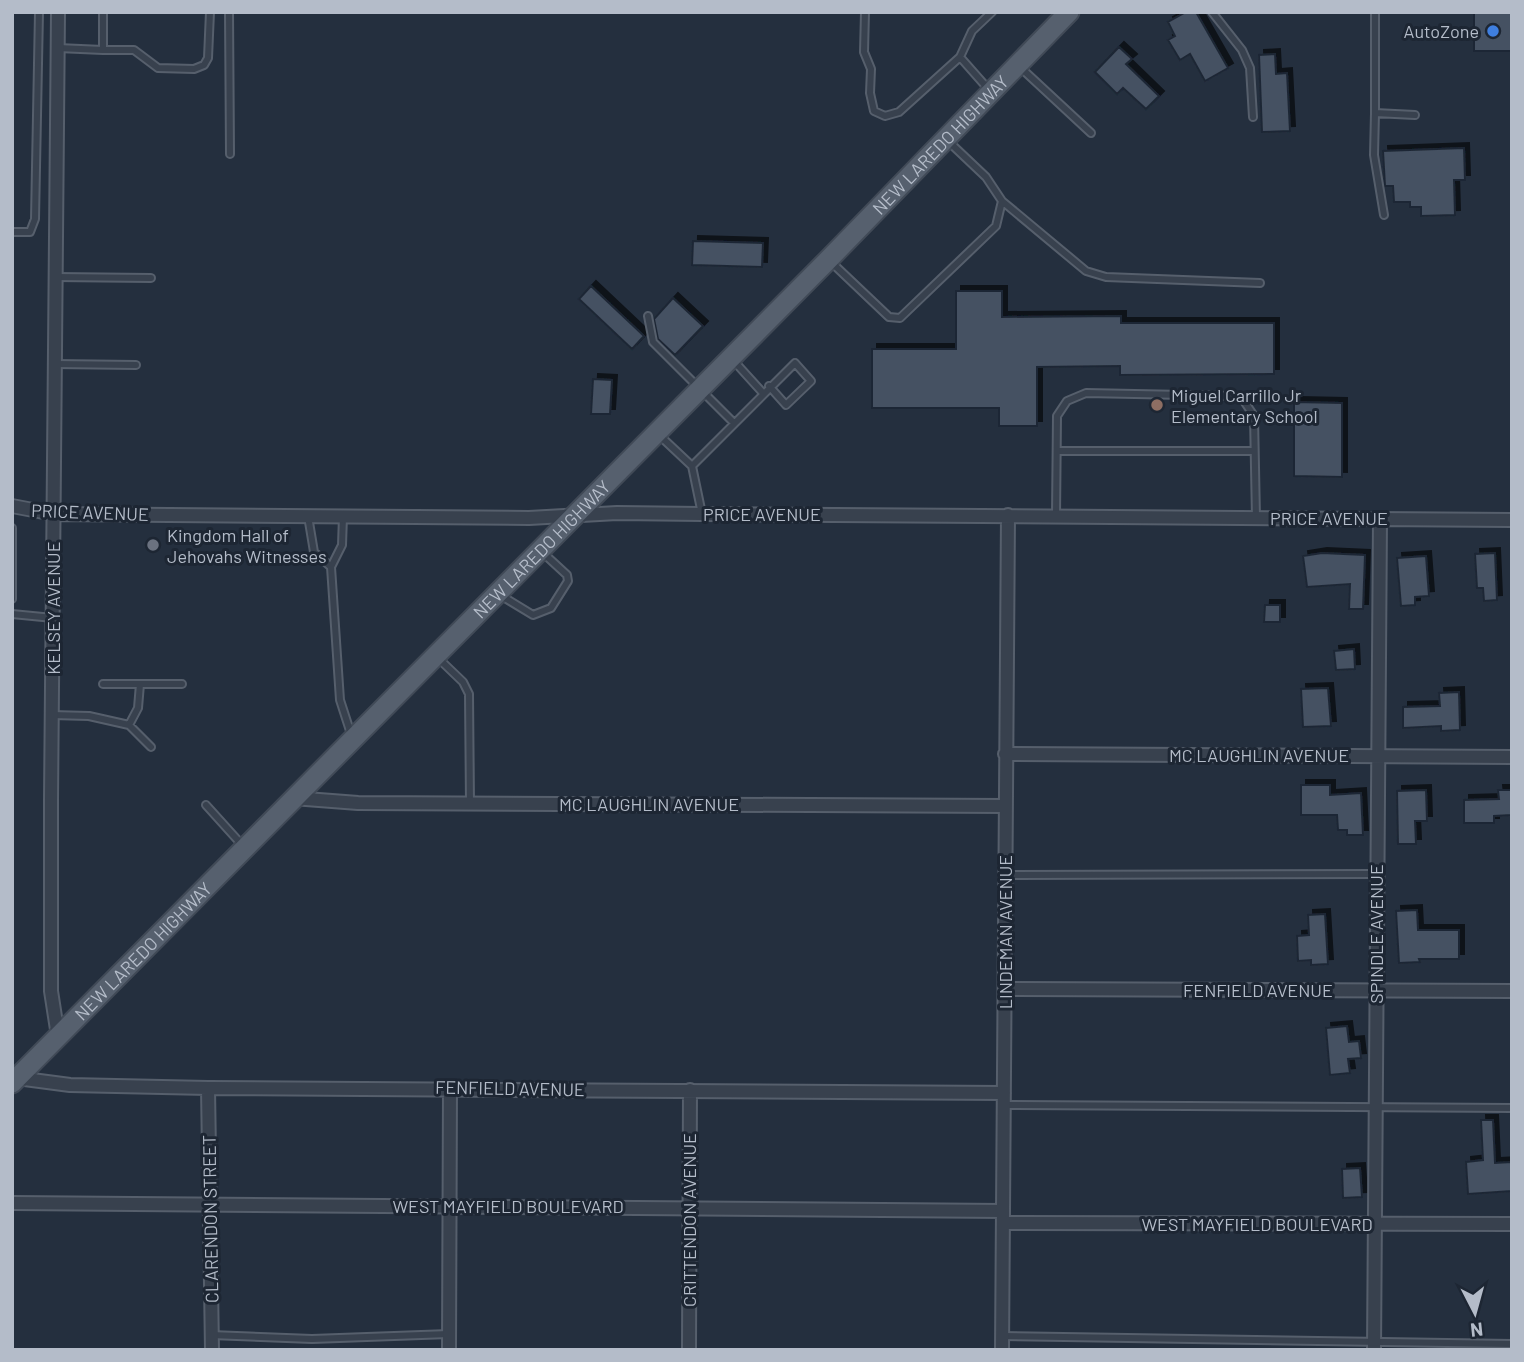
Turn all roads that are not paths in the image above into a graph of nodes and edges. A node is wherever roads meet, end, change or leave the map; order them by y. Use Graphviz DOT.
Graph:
graph roads {
  1 [pos="39,12"];
  2 [pos="58,12"];
  3 [pos="103,12"];
  4 [pos="210,12"];
  5 [pos="229,12"];
  6 [pos="865,12"];
  7 [pos="992,12"];
  8 [pos="1069,12"];
  9 [pos="1081,12"];
  10 [pos="1212,12"];
  11 [pos="1375,12"];
  12 [pos="1040,43"];
  13 [pos="58,48"];
  14 [pos="103,50"];
  15 [pos="960,57"];
  16 [pos="1018,65"];
  17 [pos="991,93"];
  18 [pos="1375,113"];
  19 [pos="1415,115"];
  20 [pos="1253,117"];
  21 [pos="1091,133"];
  22 [pos="946,139"];
  23 [pos="230,154"];
  24 [pos="1002,201"];
  25 [pos="1384,215"];
  26 [pos="12,232"];
  27 [pos="828,260"];
  28 [pos="55,277"];
  29 [pos="151,278"];
  30 [pos="1260,282"];
  31 [pos="648,316"];
  32 [pos="730,358"];
  33 [pos="54,363"];
  34 [pos="136,365"];
  35 [pos="769,386"];
  36 [pos="700,388"];
  37 [pos="762,392"];
  38 [pos="733,422"];
  39 [pos="656,432"];
  40 [pos="1057,451"];
  41 [pos="1254,451"];
  42 [pos="692,466"];
  43 [pos="12,506"];
  44 [pos="54,514"];
  45 [pos="702,514"];
  46 [pos="1008,515"];
  47 [pos="308,516"];
  48 [pos="343,516"];
  49 [pos="574,516"];
  50 [pos="1056,516"];
  51 [pos="1256,517"];
  52 [pos="1380,519"];
  53 [pos="1512,520"];
  54 [pos="12,528"];
  55 [pos="539,550"];
  56 [pos="331,568"];
  57 [pos="497,593"];
  58 [pos="12,599"];
  59 [pos="12,614"];
  60 [pos="53,618"];
  61 [pos="435,655"];
  62 [pos="103,684"];
  63 [pos="140,684"];
  64 [pos="182,684"];
  65 [pos="52,715"];
  66 [pos="129,725"];
  67 [pos="352,739"];
  68 [pos="150,747"];
  69 [pos="1005,754"];
  70 [pos="1377,756"];
  71 [pos="1512,757"];
  72 [pos="293,798"];
  73 [pos="470,804"];
  74 [pos="205,805"];
  75 [pos="1005,806"];
  76 [pos="245,847"];
  77 [pos="1376,874"];
  78 [pos="1005,875"];
  79 [pos="1005,989"];
  80 [pos="1376,990"];
  81 [pos="1512,991"];
  82 [pos="58,1036"];
  83 [pos="15,1081"];
  84 [pos="450,1087"];
  85 [pos="208,1088"];
  86 [pos="690,1090"];
  87 [pos="1004,1099"];
  88 [pos="1376,1107"];
  89 [pos="1512,1108"];
  90 [pos="12,1203"];
  91 [pos="211,1203"];
  92 [pos="450,1206"];
  93 [pos="689,1208"];
  94 [pos="1003,1217"];
  95 [pos="1375,1224"];
  96 [pos="1512,1224"];
  97 [pos="449,1334"];
  98 [pos="211,1335"];
  99 [pos="1002,1336"];
  100 [pos="1512,1344"];
  101 [pos="1374,1346"];
  102 [pos="212,1350"];
  103 [pos="449,1350"];
  104 [pos="689,1350"];
  105 [pos="1002,1350"];
  1 -- 26 [label="lane"];
  2 -- 13 [label="street, KELSEY AVENUE"];
  3 -- 14 [label="lane"];
  4 -- 14 [label="lane"];
  5 -- 23 [label="lane"];
  6 -- 15 [label="lane"];
  7 -- 15 [label="lane"];
  8 -- 12 [label="main road, NEW LAREDO HIGHWAY"];
  9 -- 12 [label="main road"];
  10 -- 20 [label="lane"];
  11 -- 18 [label="lane"];
  12 -- 16 [label="main road, NEW LAREDO HIGHWAY"];
  13 -- 14 [label="lane"];
  13 -- 28 [label="street, KELSEY AVENUE"];
  15 -- 17 [label="lane"];
  16 -- 17 [label="main road, NEW LAREDO HIGHWAY"];
  16 -- 21 [label="lane"];
  17 -- 22 [label="main road, NEW LAREDO HIGHWAY"];
  18 -- 19 [label="lane"];
  18 -- 25 [label="lane"];
  22 -- 24 [label="lane"];
  22 -- 27 [label="main road, NEW LAREDO HIGHWAY"];
  24 -- 27 [label="lane"];
  24 -- 30 [label="lane"];
  27 -- 32 [label="main road, NEW LAREDO HIGHWAY"];
  28 -- 29 [label="lane"];
  28 -- 33 [label="street, KELSEY AVENUE"];
  31 -- 36 [label="lane"];
  32 -- 36 [label="main road, NEW LAREDO HIGHWAY"];
  32 -- 37 [label="lane"];
  33 -- 34 [label="lane"];
  33 -- 44 [label="street, KELSEY AVENUE"];
  35 -- 35 [label="lane"];
  35 -- 37 [label="lane"];
  36 -- 38 [label="lane"];
  36 -- 39 [label="main road, NEW LAREDO HIGHWAY"];
  37 -- 38 [label="lane"];
  38 -- 42 [label="lane"];
  39 -- 42 [label="lane"];
  39 -- 49 [label="main road, NEW LAREDO HIGHWAY"];
  40 -- 41 [label="lane"];
  40 -- 41 [label="lane"];
  40 -- 50 [label="lane"];
  41 -- 51 [label="lane"];
  42 -- 45 [label="lane"];
  43 -- 44 [label="street, PRICE AVENUE"];
  44 -- 47 [label="street, PRICE AVENUE"];
  44 -- 60 [label="street, KELSEY AVENUE"];
  45 -- 46 [label="street, PRICE AVENUE"];
  45 -- 49 [label="street, PRICE AVENUE"];
  46 -- 50 [label="street, PRICE AVENUE"];
  46 -- 69 [label="street, LINDEMAN AVENUE"];
  47 -- 48 [label="street, PRICE AVENUE"];
  47 -- 56 [label="lane"];
  48 -- 49 [label="street, PRICE AVENUE"];
  48 -- 56 [label="lane"];
  49 -- 55 [label="main road, NEW LAREDO HIGHWAY"];
  50 -- 51 [label="street, PRICE AVENUE"];
  51 -- 52 [label="street, PRICE AVENUE"];
  52 -- 53 [label="street, PRICE AVENUE"];
  52 -- 70 [label="street, SPINDLE AVENUE"];
  54 -- 58 [label="lane"];
  55 -- 57 [label="main road, NEW LAREDO HIGHWAY"];
  55 -- 57 [label="lane"];
  56 -- 67 [label="lane"];
  57 -- 61 [label="main road, NEW LAREDO HIGHWAY"];
  59 -- 60 [label="lane"];
  60 -- 65 [label="street, KELSEY AVENUE"];
  61 -- 67 [label="main road, NEW LAREDO HIGHWAY"];
  61 -- 73 [label="lane"];
  62 -- 63 [label="lane"];
  63 -- 64 [label="lane"];
  63 -- 66 [label="lane"];
  65 -- 66 [label="lane"];
  65 -- 82 [label="street, KELSEY AVENUE"];
  66 -- 68 [label="lane"];
  67 -- 72 [label="main road, NEW LAREDO HIGHWAY"];
  69 -- 70 [label="street, MC LAUGHLIN AVENUE"];
  69 -- 75 [label="street, LINDEMAN AVENUE"];
  70 -- 71 [label="street, MC LAUGHLIN AVENUE"];
  70 -- 77 [label="street, SPINDLE AVENUE"];
  72 -- 73 [label="street, MC LAUGHLIN AVENUE"];
  72 -- 76 [label="main road, NEW LAREDO HIGHWAY"];
  73 -- 75 [label="street, MC LAUGHLIN AVENUE"];
  74 -- 76 [label="lane"];
  75 -- 78 [label="street, LINDEMAN AVENUE"];
  76 -- 82 [label="main road, NEW LAREDO HIGHWAY"];
  77 -- 78 [label="lane"];
  77 -- 80 [label="street, SPINDLE AVENUE"];
  78 -- 79 [label="street, LINDEMAN AVENUE"];
  79 -- 80 [label="street, FENFIELD AVENUE"];
  79 -- 87 [label="street, LINDEMAN AVENUE"];
  80 -- 81 [label="street, FENFIELD AVENUE"];
  80 -- 88 [label="street, SPINDLE AVENUE"];
  82 -- 83 [label="main road, NEW LAREDO HIGHWAY"];
  83 -- 85 [label="street, FENFIELD AVENUE"];
  84 -- 85 [label="street, FENFIELD AVENUE"];
  84 -- 86 [label="street, FENFIELD AVENUE"];
  84 -- 92 [label="street"];
  85 -- 91 [label="street, CLARENDON STREET"];
  86 -- 87 [label="street, FENFIELD AVENUE"];
  86 -- 93 [label="street, CRITTENDON AVENUE"];
  87 -- 88 [label="lane"];
  87 -- 94 [label="street, LINDEMAN AVENUE"];
  88 -- 89 [label="lane"];
  88 -- 95 [label="street, SPINDLE AVENUE"];
  90 -- 91 [label="street, WEST MAYFIELD BOULEVARD"];
  91 -- 92 [label="street, WEST MAYFIELD BOULEVARD"];
  91 -- 98 [label="street, CLARENDON STREET"];
  92 -- 93 [label="street, WEST MAYFIELD BOULEVARD"];
  92 -- 97 [label="street"];
  93 -- 94 [label="street, WEST MAYFIELD BOULEVARD"];
  93 -- 104 [label="street, CRITTENDON AVENUE"];
  94 -- 95 [label="street, WEST MAYFIELD BOULEVARD"];
  94 -- 99 [label="street, LINDEMAN AVENUE"];
  95 -- 96 [label="street, WEST MAYFIELD BOULEVARD"];
  95 -- 101 [label="street, SPINDLE AVENUE"];
  97 -- 98 [label="lane"];
  97 -- 103 [label="street"];
  98 -- 102 [label="street, CLARENDON STREET"];
  99 -- 101 [label="lane"];
  99 -- 105 [label="street, LINDEMAN AVENUE"];
  100 -- 101 [label="lane"];
}
